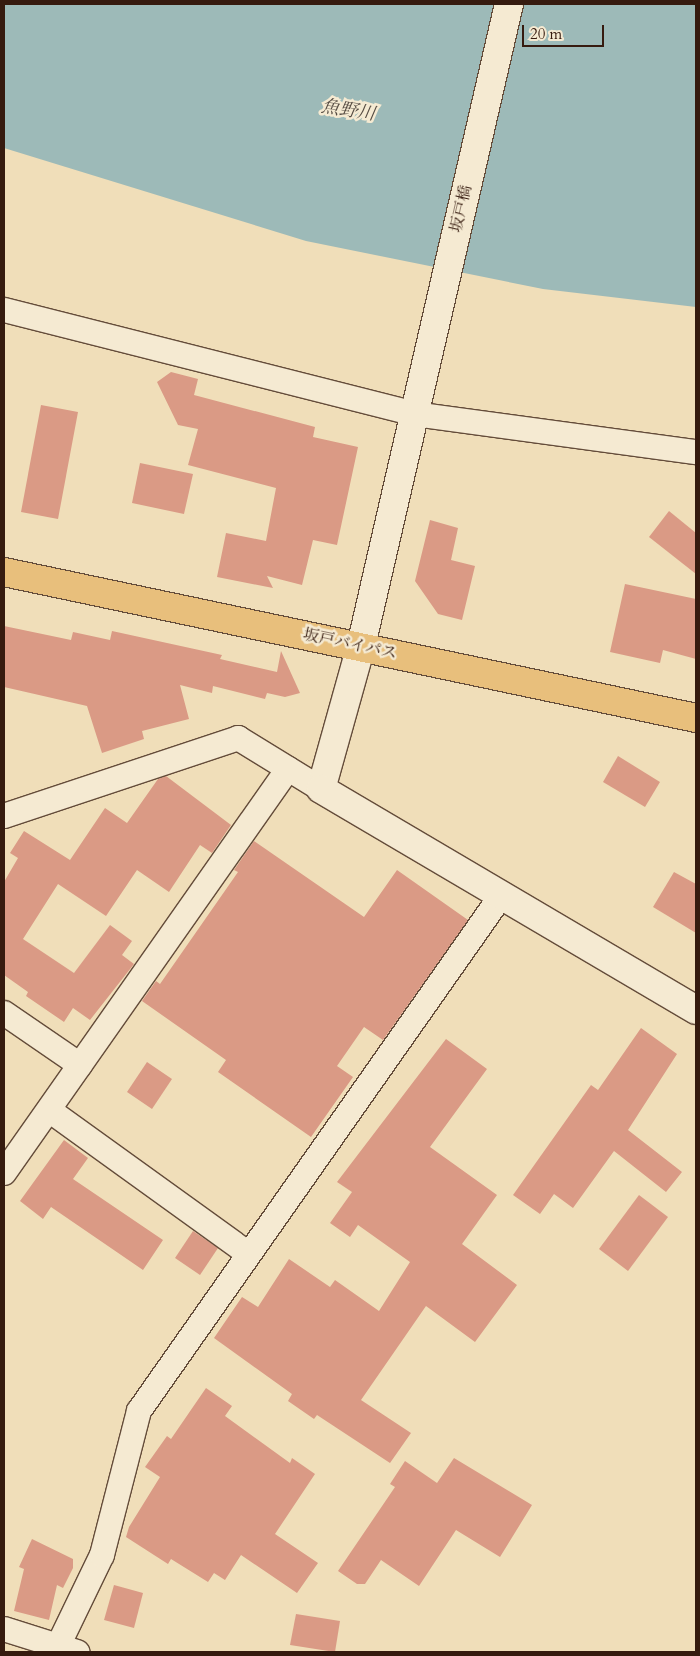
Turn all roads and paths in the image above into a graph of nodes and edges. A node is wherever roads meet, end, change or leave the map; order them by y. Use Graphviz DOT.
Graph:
graph roads {
  1 [pos="509,4"];
  2 [pos="4,310"];
  3 [pos="414,414"];
  4 [pos="696,452"];
  5 [pos="4,572"];
  6 [pos="361,646"];
  7 [pos="696,718"];
  8 [pos="288,769"];
  9 [pos="321,789"];
  10 [pos="4,816"];
  11 [pos="501,896"];
  12 [pos="696,1010"];
  13 [pos="4,1012"];
  14 [pos="80,1065"];
  15 [pos="48,1110"];
  16 [pos="4,1173"];
  17 [pos="250,1254"];
  18 [pos="4,1629"];
  19 [pos="68,1649"];
  1 -- 3 [label="street, 坂戸橋"];
  2 -- 3 [label="street"];
  3 -- 4 [label="street"];
  3 -- 6 [label="street, 坂戸橋"];
  5 -- 6 [label="highway, 坂戸バイパス"];
  6 -- 7 [label="highway, 坂戸バイパス"];
  6 -- 9 [label="street, 坂戸橋"];
  8 -- 9 [label="street"];
  8 -- 10 [label="street"];
  8 -- 14 [label="street"];
  9 -- 11 [label="street"];
  11 -- 12 [label="street"];
  11 -- 17 [label="street"];
  13 -- 14 [label="street"];
  14 -- 15 [label="street"];
  15 -- 16 [label="street"];
  15 -- 17 [label="street"];
  17 -- 19 [label="street"];
  18 -- 19 [label="street"];
}
